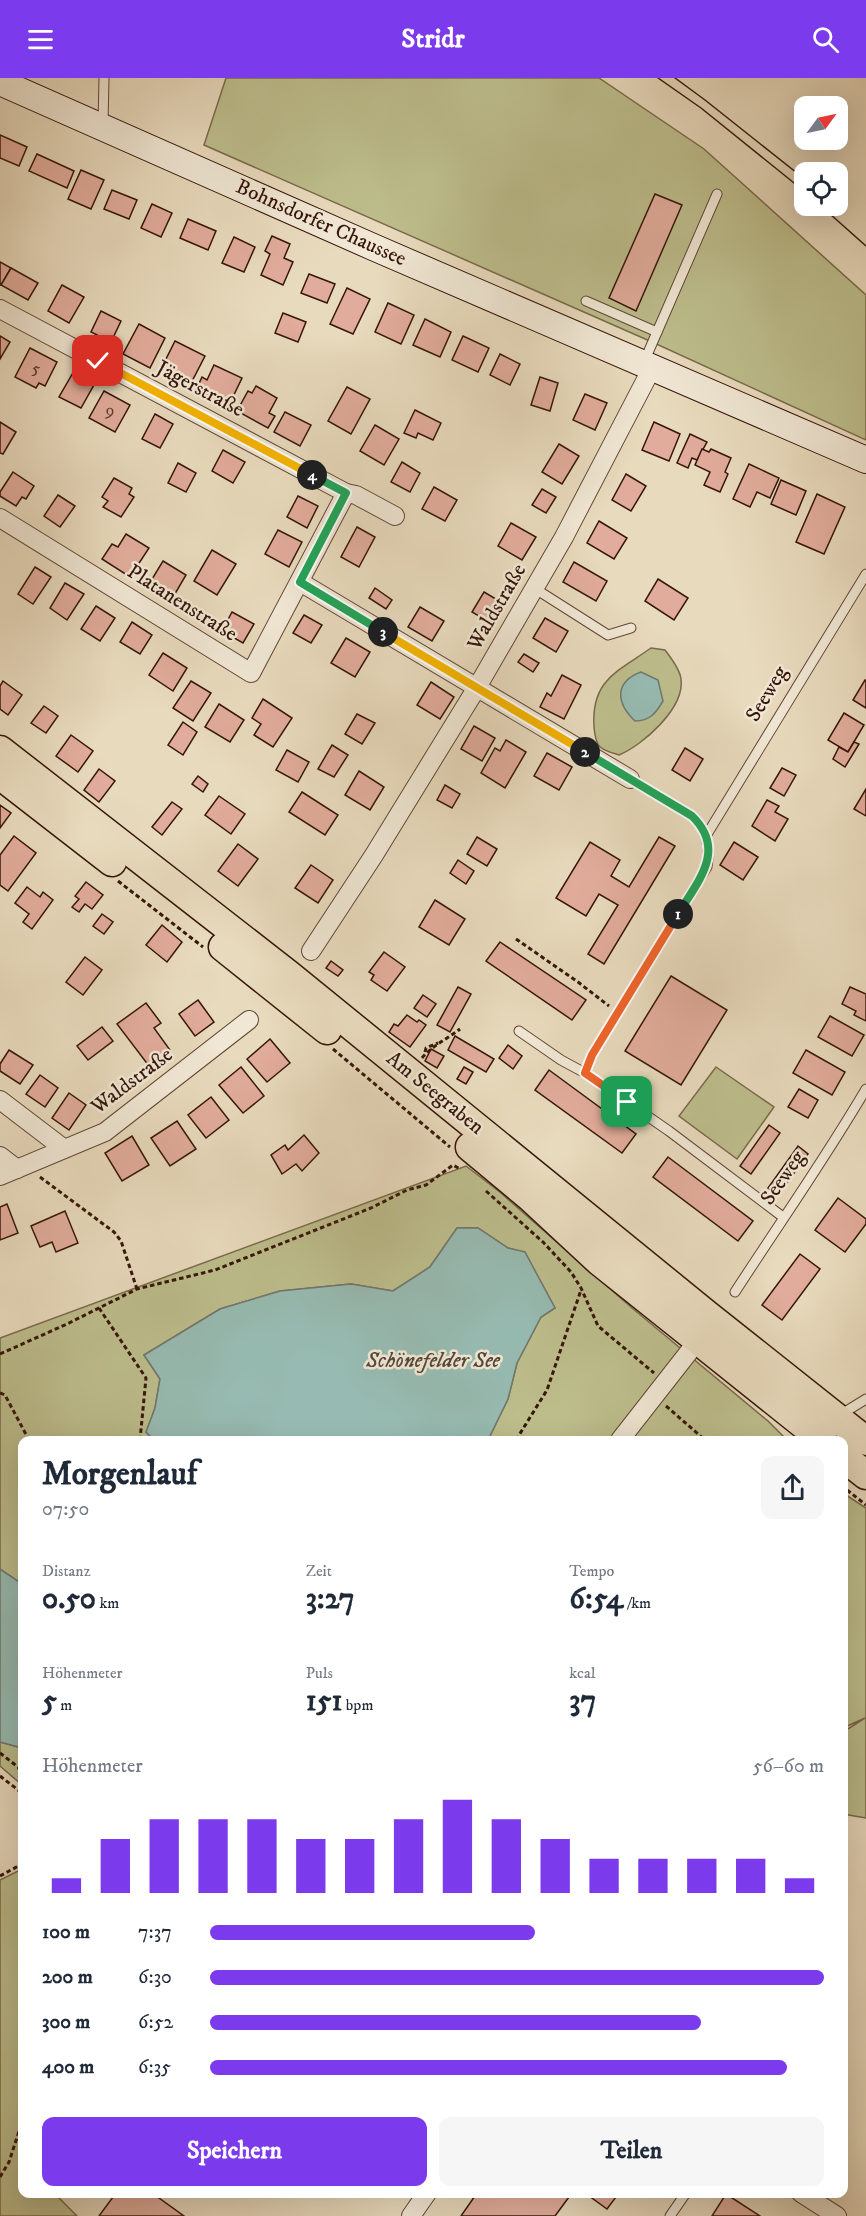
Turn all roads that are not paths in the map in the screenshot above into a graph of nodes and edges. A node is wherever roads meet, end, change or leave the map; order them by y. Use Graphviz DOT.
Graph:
graph roads {
  1 [pos="104,78"];
  2 [pos="0,82"];
  3 [pos="103,127"];
  4 [pos="717,194"];
  5 [pos="586,301"];
  6 [pos="0,309"];
  7 [pos="657,332"];
  8 [pos="647,366"];
  9 [pos="866,460"];
  10 [pos="346,493"];
  11 [pos="395,516"];
  12 [pos="0,518"];
  13 [pos="866,574"];
  14 [pos="300,582"];
  15 [pos="534,588"];
  16 [pos="632,628"];
  17 [pos="476,688"];
  18 [pos="0,750"];
  19 [pos="0,776"];
  20 [pos="630,779"];
  21 [pos="706,836"];
  22 [pos="311,951"];
  23 [pos="249,1020"];
  24 [pos="519,1031"];
  25 [pos="585,1073"];
  26 [pos="866,1089"];
  27 [pos="0,1100"];
  28 [pos="63,1148"];
  29 [pos="0,1156"];
  30 [pos="14,1170"];
  31 [pos="783,1217"];
  32 [pos="735,1292"];
  33 [pos="699,1339"];
  34 [pos="866,1400"];
  35 [pos="830,1429"];
  36 [pos="623,1436"];
  37 [pos="866,1441"];
  38 [pos="848,1460"];
  39 [pos="866,1475"];
  40 [pos="424,2198"];
  41 [pos="683,2198"];
  42 [pos="809,2198"];
  43 [pos="411,2216"];
  44 [pos="670,2216"];
  45 [pos="837,2216"];
  1 -- 3 [label="lane"];
  2 -- 3 [label="street, Bohnsdorfer Chaussee"];
  3 -- 8 [label="street, Bohnsdorfer Chaussee"];
  4 -- 7 [label="lane"];
  5 -- 7 [label="lane"];
  6 -- 10 [label="street, Jägerstraße"];
  7 -- 8 [label="lane"];
  8 -- 9 [label="street, Bohnsdorfer Chaussee"];
  8 -- 15 [label="street, Waldstraße"];
  10 -- 11 [label="street, Jägerstraße"];
  10 -- 14 [label="street"];
  12 -- 14 [label="street, Platanenstraße"];
  13 -- 21 [label="lane, Seeweg"];
  14 -- 17 [label="street"];
  15 -- 16 [label="lane"];
  15 -- 17 [label="street, Waldstraße"];
  17 -- 20 [label="street"];
  17 -- 22 [label="street, Waldstraße"];
  18 -- 35 [label="main road, Am Seegraben"];
  19 -- 33 [label="main road, Am Seegraben"];
  20 -- 21 [label="lane"];
  21 -- 25 [label="lane"];
  23 -- 28 [label="street, Waldstraße"];
  24 -- 25 [label="lane"];
  25 -- 31 [label="lane"];
  26 -- 31 [label="lane, Seeweg"];
  27 -- 28 [label="street"];
  28 -- 30 [label="street, Waldstraße"];
  29 -- 30 [label="street"];
  31 -- 32 [label="lane, Seeweg"];
  33 -- 35 [label="main road, Am Seegraben"];
  33 -- 36 [label="street"];
  34 -- 35 [label="lane"];
  35 -- 37 [label="main road, Am Seegraben"];
  38 -- 39 [label="main road"];
  40 -- 43 [label="street"];
  41 -- 44 [label="lane"];
  42 -- 45 [label="street"];
}
